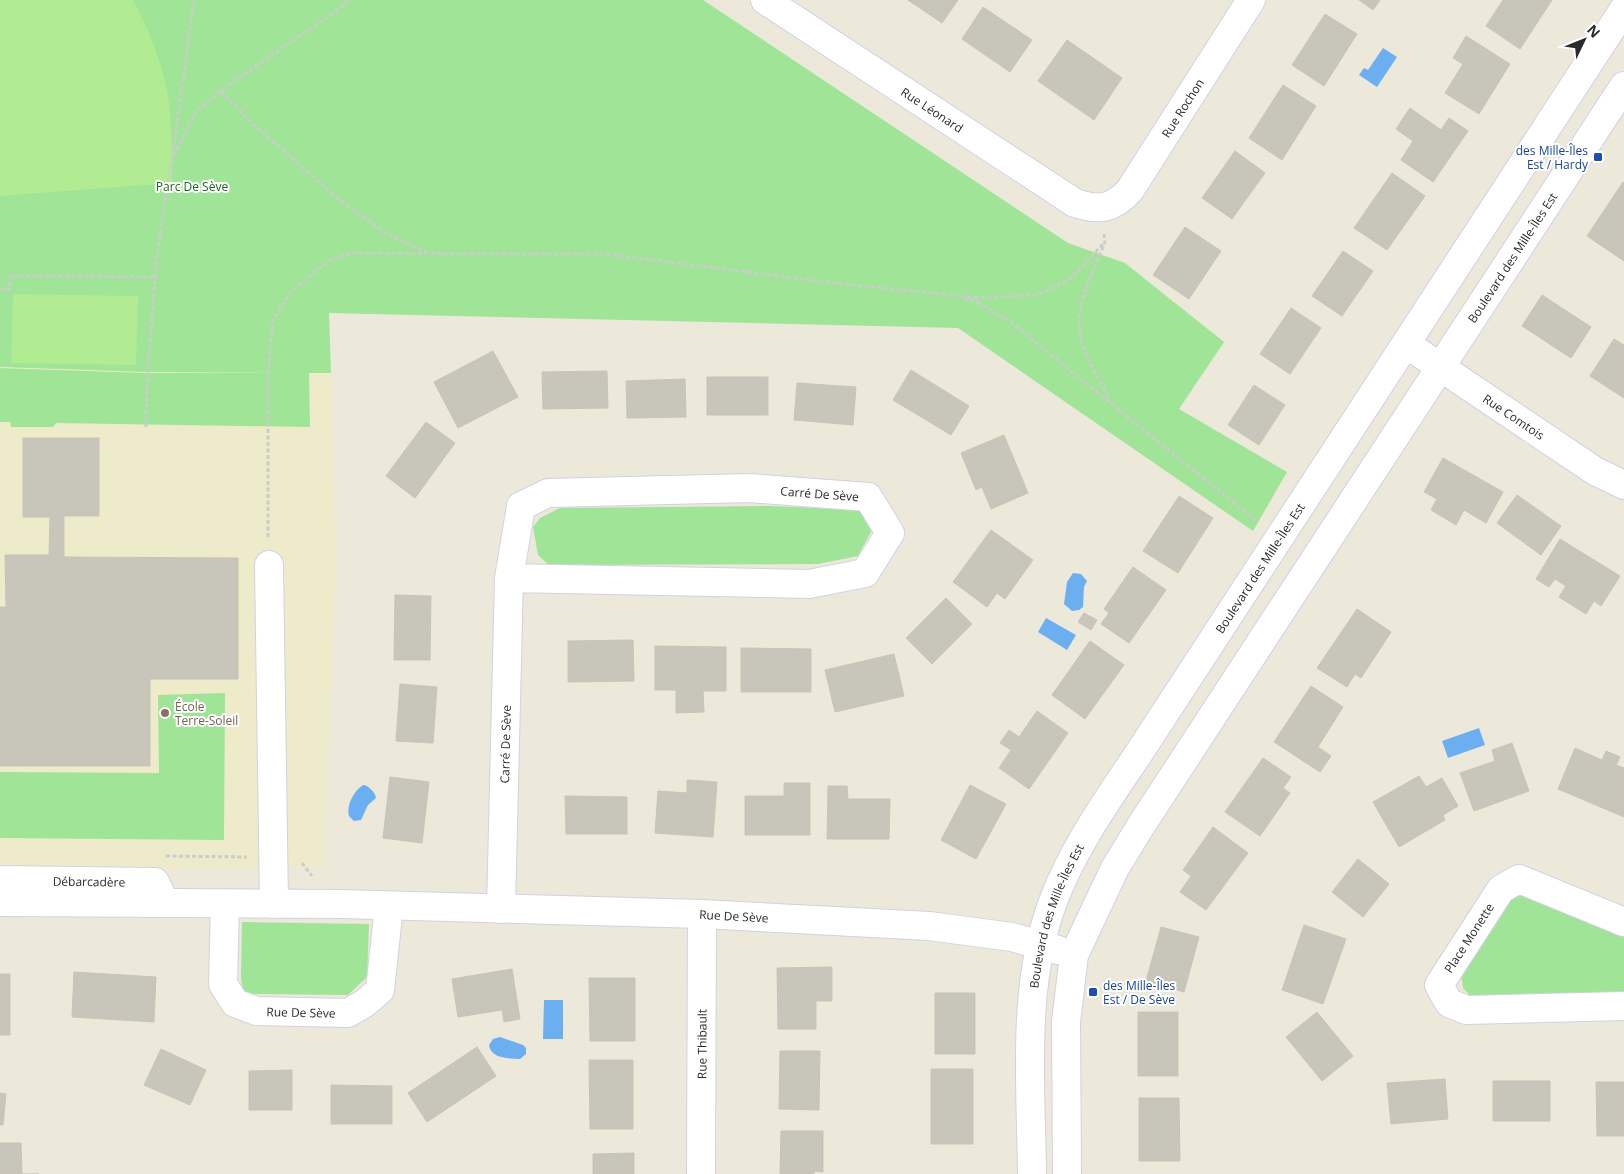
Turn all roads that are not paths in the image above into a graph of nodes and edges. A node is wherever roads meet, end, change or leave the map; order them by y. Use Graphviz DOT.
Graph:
graph roads {
  1 [pos="765,0"];
  2 [pos="1251,0"];
  3 [pos="1624,9"];
  4 [pos="1580,78"];
  5 [pos="1621,98"];
  6 [pos="1104,207"];
  7 [pos="1406,344"];
  8 [pos="1441,367"];
  9 [pos="1624,485"];
  10 [pos="269,566"];
  11 [pos="509,578"];
  12 [pos="0,880"];
  13 [pos="0,902"];
  14 [pos="165,903"];
  15 [pos="225,904"];
  16 [pos="274,904"];
  17 [pos="389,906"];
  18 [pos="501,909"];
  19 [pos="702,914"];
  20 [pos="1624,922"];
  21 [pos="1040,945"];
  22 [pos="1074,955"];
  23 [pos="1624,1006"];
  24 [pos="701,1174"];
  25 [pos="1032,1174"];
  26 [pos="1067,1174"];
  1 -- 6 [label="street, Rue Léonard"];
  2 -- 6 [label="street, Rue Rochon"];
  3 -- 4 [label="street, Boulevard des Mille-Îles Est"];
  4 -- 5 [label="street"];
  4 -- 7 [label="street, Boulevard des Mille-Îles Est"];
  5 -- 8 [label="street, Boulevard des Mille-Îles Est"];
  7 -- 8 [label="street, Rue Comtois"];
  7 -- 21 [label="street, Boulevard des Mille-Îles Est"];
  8 -- 9 [label="street, Rue Comtois"];
  8 -- 22 [label="street, Boulevard des Mille-Îles Est"];
  10 -- 16 [label="street"];
  11 -- 11 [label="street, Carré De Sève"];
  11 -- 18 [label="street, Carré De Sève"];
  12 -- 14 [label="street, Débarcadère"];
  13 -- 14 [label="street, Rue De Sève"];
  14 -- 15 [label="street, Rue De Sève"];
  15 -- 16 [label="street, Rue De Sève"];
  15 -- 17 [label="street, Rue De Sève"];
  16 -- 17 [label="street, Rue De Sève"];
  17 -- 18 [label="street, Rue De Sève"];
  18 -- 19 [label="street, Rue De Sève"];
  19 -- 21 [label="street, Rue De Sève"];
  19 -- 24 [label="street, Rue Thibault"];
  20 -- 23 [label="street, Place Monette"];
  21 -- 22 [label="street, Rue De Sève"];
  21 -- 25 [label="street, Boulevard des Mille-Îles Est"];
  22 -- 26 [label="street, Boulevard des Mille-Îles Est"];
}
